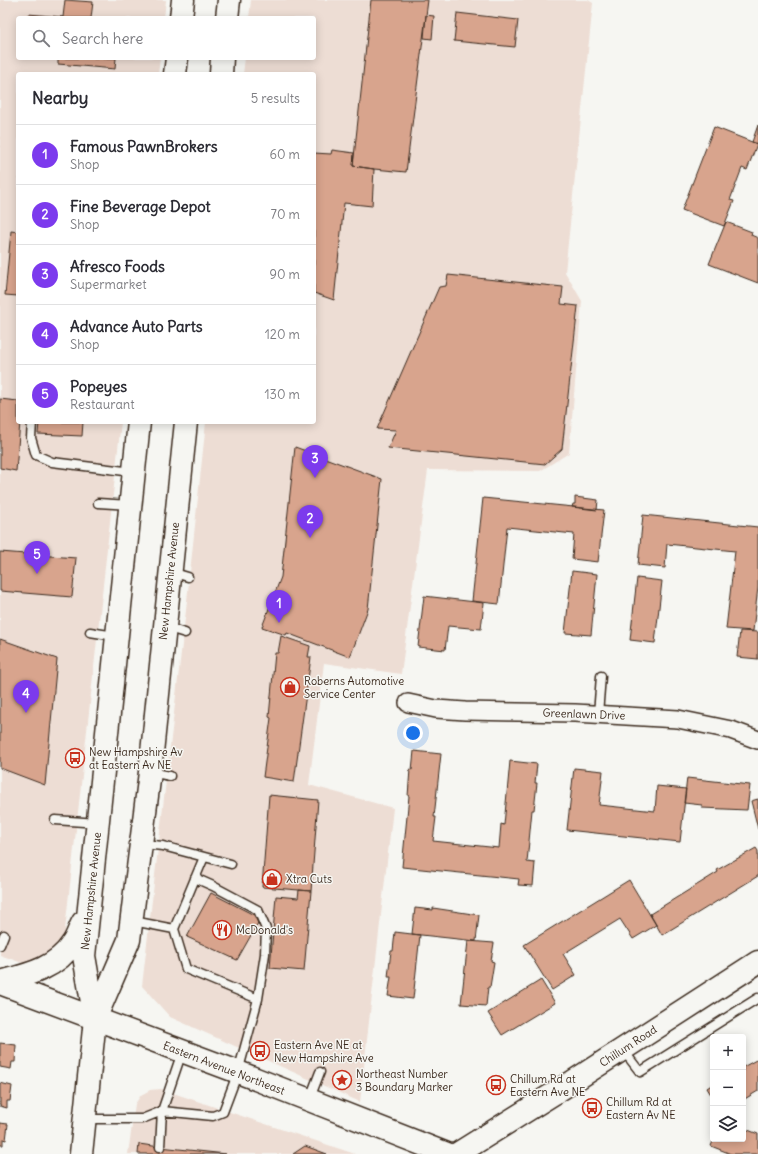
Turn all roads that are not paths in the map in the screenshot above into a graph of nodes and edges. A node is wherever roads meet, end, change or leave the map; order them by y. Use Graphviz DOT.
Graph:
graph roads {
  1 [pos="183,0"];
  2 [pos="229,0"];
  3 [pos="181,16"];
  4 [pos="227,16"];
  5 [pos="177,60"];
  6 [pos="222,60"];
  7 [pos="175,72"];
  8 [pos="221,72"];
  9 [pos="32,424"];
  10 [pos="139,424"];
  11 [pos="186,424"];
  12 [pos="134,472"];
  13 [pos="98,503"];
  14 [pos="131,505"];
  15 [pos="90,632"];
  16 [pos="117,637"];
  17 [pos="601,676"];
  18 [pos="408,703"];
  19 [pos="598,714"];
  20 [pos="758,740"];
  21 [pos="55,820"];
  22 [pos="98,823"];
  23 [pos="142,844"];
  24 [pos="204,858"];
  25 [pos="231,864"];
  26 [pos="195,878"];
  27 [pos="89,910"];
  28 [pos="131,921"];
  29 [pos="174,929"];
  30 [pos="4,934"];
  31 [pos="0,945"];
  32 [pos="85,960"];
  33 [pos="758,962"];
  34 [pos="118,966"];
  35 [pos="0,983"];
  36 [pos="258,998"];
  37 [pos="758,998"];
  38 [pos="95,1019"];
  39 [pos="623,1049"];
  40 [pos="182,1051"];
  41 [pos="238,1072"];
  42 [pos="320,1072"];
  43 [pos="309,1101"];
  44 [pos="162,1110"];
  45 [pos="84,1119"];
  46 [pos="160,1147"];
  47 [pos="81,1154"];
  48 [pos="447,1154"];
  49 [pos="457,1154"];
  1 -- 3 [label="main road"];
  2 -- 4 [label="main road"];
  5 -- 7 [label="main road"];
  6 -- 8 [label="main road"];
  9 -- 12 [label="lane"];
  10 -- 12 [label="main road, New Hampshire Avenue"];
  11 -- 23 [label="main road, New Hampshire Avenue"];
  12 -- 14 [label="main road, New Hampshire Avenue"];
  13 -- 14 [label="lane"];
  14 -- 16 [label="main road, New Hampshire Avenue"];
  15 -- 16 [label="lane"];
  16 -- 22 [label="main road, New Hampshire Avenue"];
  17 -- 19 [label="lane"];
  18 -- 19 [label="street, Greenlawn Drive"];
  19 -- 20 [label="street, Greenlawn Drive"];
  21 -- 22 [label="lane"];
  22 -- 27 [label="main road, New Hampshire Avenue"];
  23 -- 24 [label="lane"];
  23 -- 28 [label="main road, New Hampshire Avenue"];
  24 -- 25 [label="lane"];
  24 -- 26 [label="lane"];
  26 -- 29 [label="lane"];
  26 -- 36 [label="lane"];
  27 -- 32 [label="main road, New Hampshire Avenue"];
  27 -- 35 [label="main road"];
  28 -- 29 [label="lane"];
  28 -- 34 [label="main road, New Hampshire Avenue"];
  29 -- 36 [label="lane"];
  30 -- 31 [label="lane"];
  32 -- 34 [label="main road"];
  32 -- 38 [label="main road, New Hampshire Avenue"];
  33 -- 39 [label="main road, Chillum Road"];
  34 -- 38 [label="main road, New Hampshire Avenue"];
  35 -- 38 [label="main road, Eastern Avenue Northeast"];
  36 -- 41 [label="lane"];
  37 -- 39 [label="lane"];
  38 -- 40 [label="main road, Eastern Avenue Northeast"];
  38 -- 45 [label="main road"];
  39 -- 49 [label="main road, Chillum Road"];
  40 -- 41 [label="main road, Eastern Avenue Northeast"];
  40 -- 44 [label="lane"];
  41 -- 43 [label="main road, Eastern Avenue Northeast"];
  41 -- 44 [label="lane"];
  42 -- 43 [label="lane"];
  43 -- 48 [label="main road, Eastern Avenue Northeast"];
  44 -- 45 [label="lane"];
  44 -- 46 [label="lane"];
  45 -- 47 [label="main road"];
}
